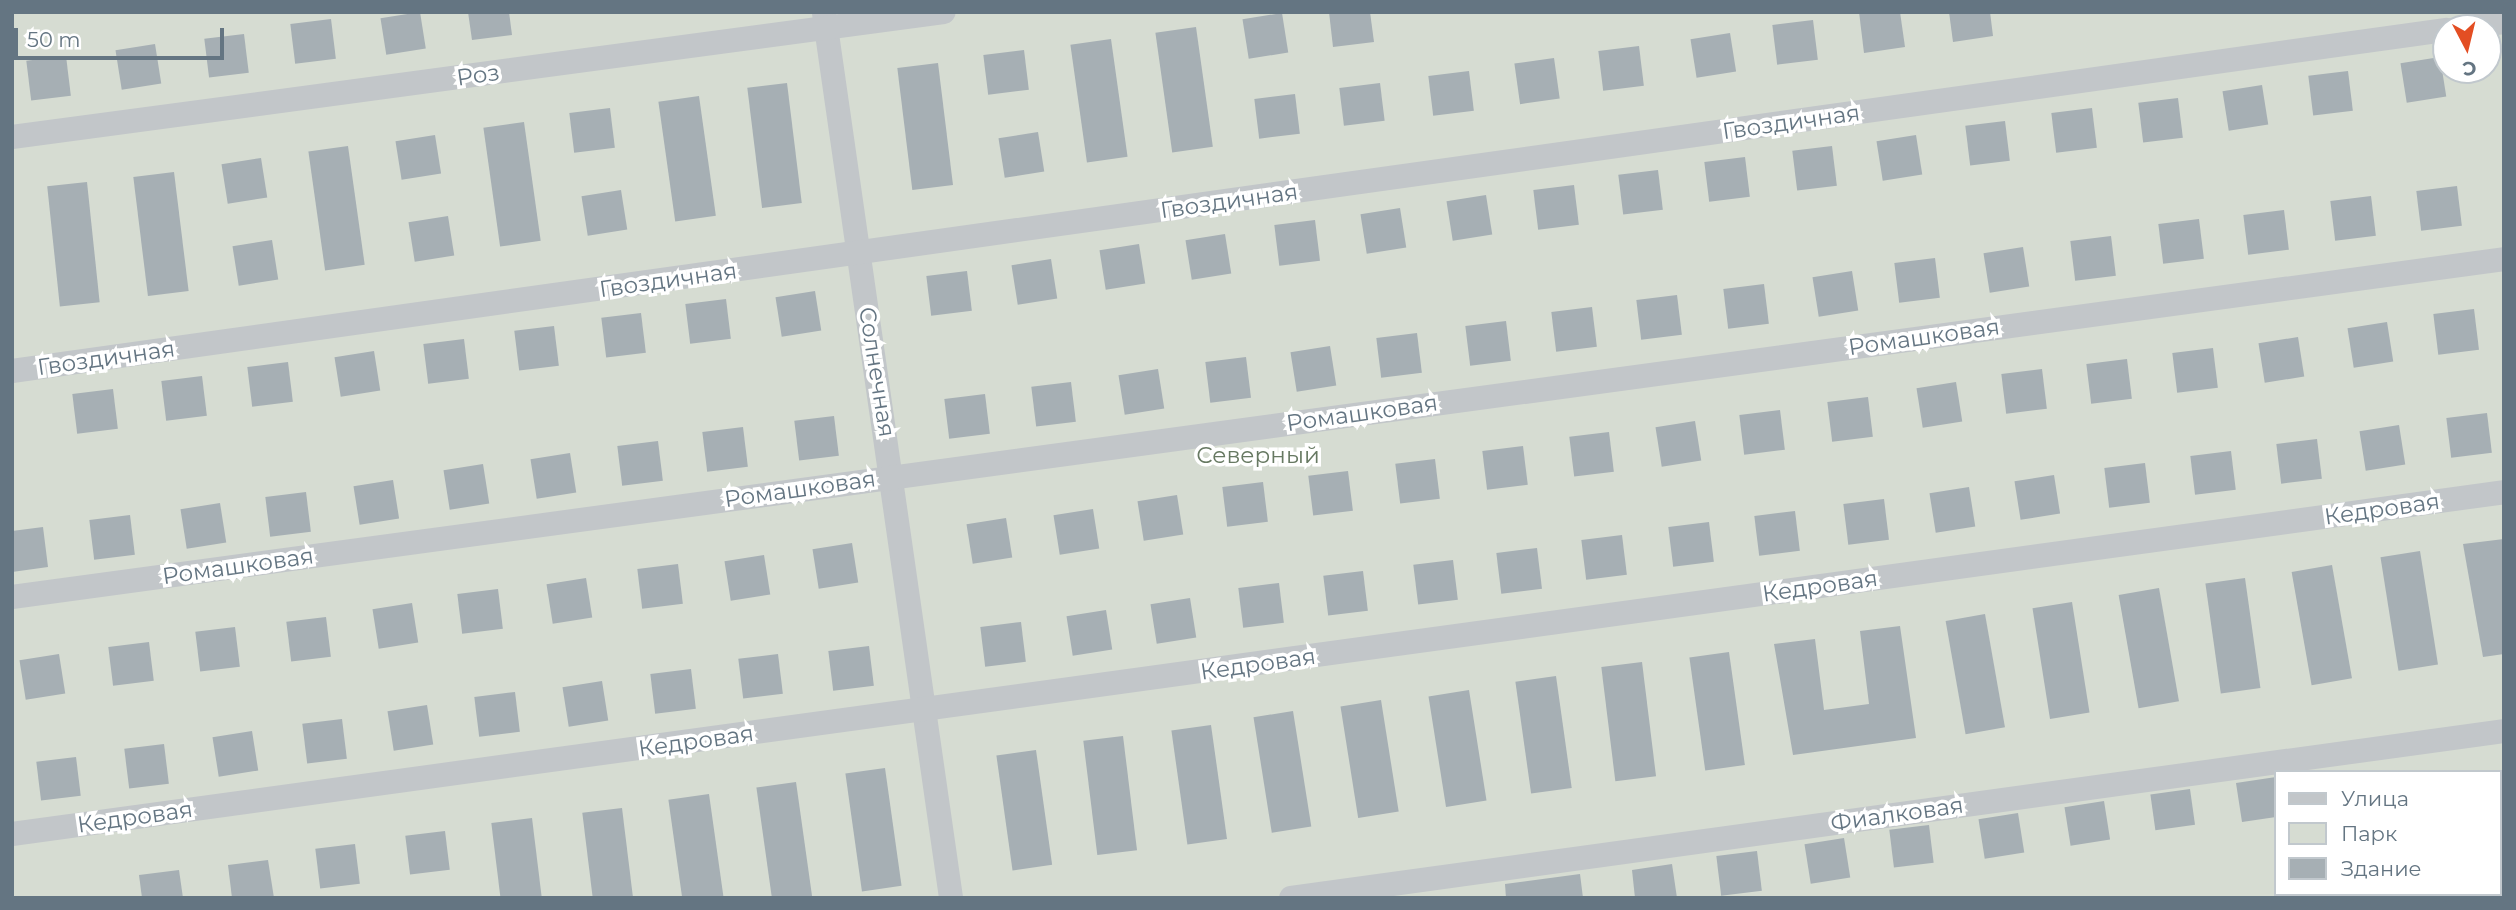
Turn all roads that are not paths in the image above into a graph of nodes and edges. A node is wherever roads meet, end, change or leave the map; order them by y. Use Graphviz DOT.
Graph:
graph roads {
  1 [pos="944,12"];
  2 [pos="825,20"];
  3 [pos="2432,32"];
  4 [pos="12,137"];
  5 [pos="859,254"];
  6 [pos="2504,259"];
  7 [pos="12,371"];
  8 [pos="894,476"];
  9 [pos="2504,492"];
  10 [pos="12,597"];
  11 [pos="925,709"];
  12 [pos="2504,731"];
  13 [pos="12,834"];
  14 [pos="951,898"];
  15 [pos="1291,898"];
  1 -- 2 [label="street, Роз"];
  2 -- 4 [label="street, Роз"];
  2 -- 5 [label="street, Солнечная"];
  3 -- 5 [label="street, Гвоздичная"];
  5 -- 7 [label="street, Гвоздичная"];
  5 -- 8 [label="street, Солнечная"];
  6 -- 8 [label="street, Ромашковая"];
  8 -- 10 [label="street, Ромашковая"];
  8 -- 11 [label="street, Солнечная"];
  9 -- 11 [label="street, Кедровая"];
  11 -- 13 [label="street, Кедровая"];
  11 -- 14 [label="street, Солнечная"];
  12 -- 15 [label="street, Фиалковая"];
}
